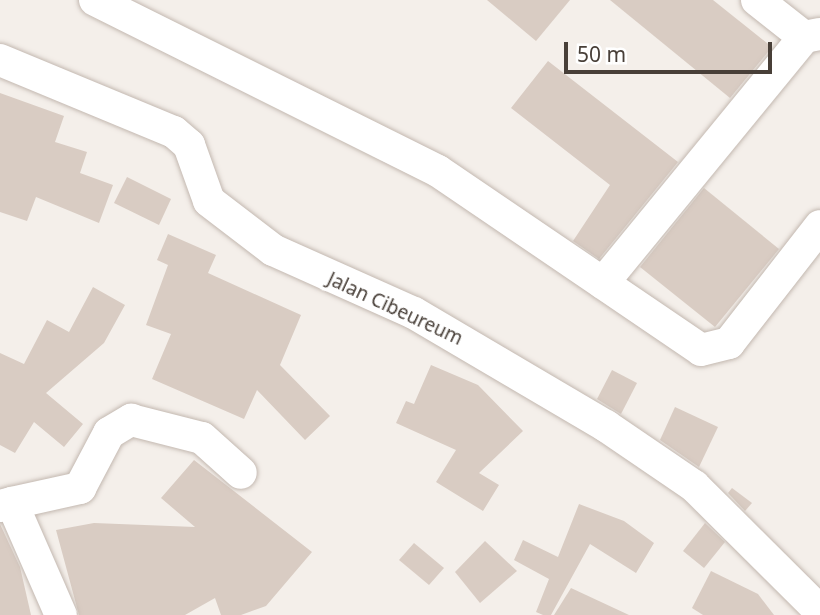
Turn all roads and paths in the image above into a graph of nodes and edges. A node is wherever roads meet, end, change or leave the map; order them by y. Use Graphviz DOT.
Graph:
graph roads {
  1 [pos="95,0"];
  2 [pos="757,0"];
  3 [pos="812,36"];
  4 [pos="0,60"];
  5 [pos="820,226"];
  6 [pos="603,283"];
  7 [pos="241,473"];
  8 [pos="6,504"];
  9 [pos="820,611"];
  10 [pos="61,615"];
  1 -- 6 [label="street"];
  2 -- 3 [label="street"];
  3 -- 6 [label="street"];
  4 -- 9 [label="street, Jalan Cibeureum"];
  5 -- 6 [label="street"];
  7 -- 8 [label="street"];
  8 -- 10 [label="street"];
}
